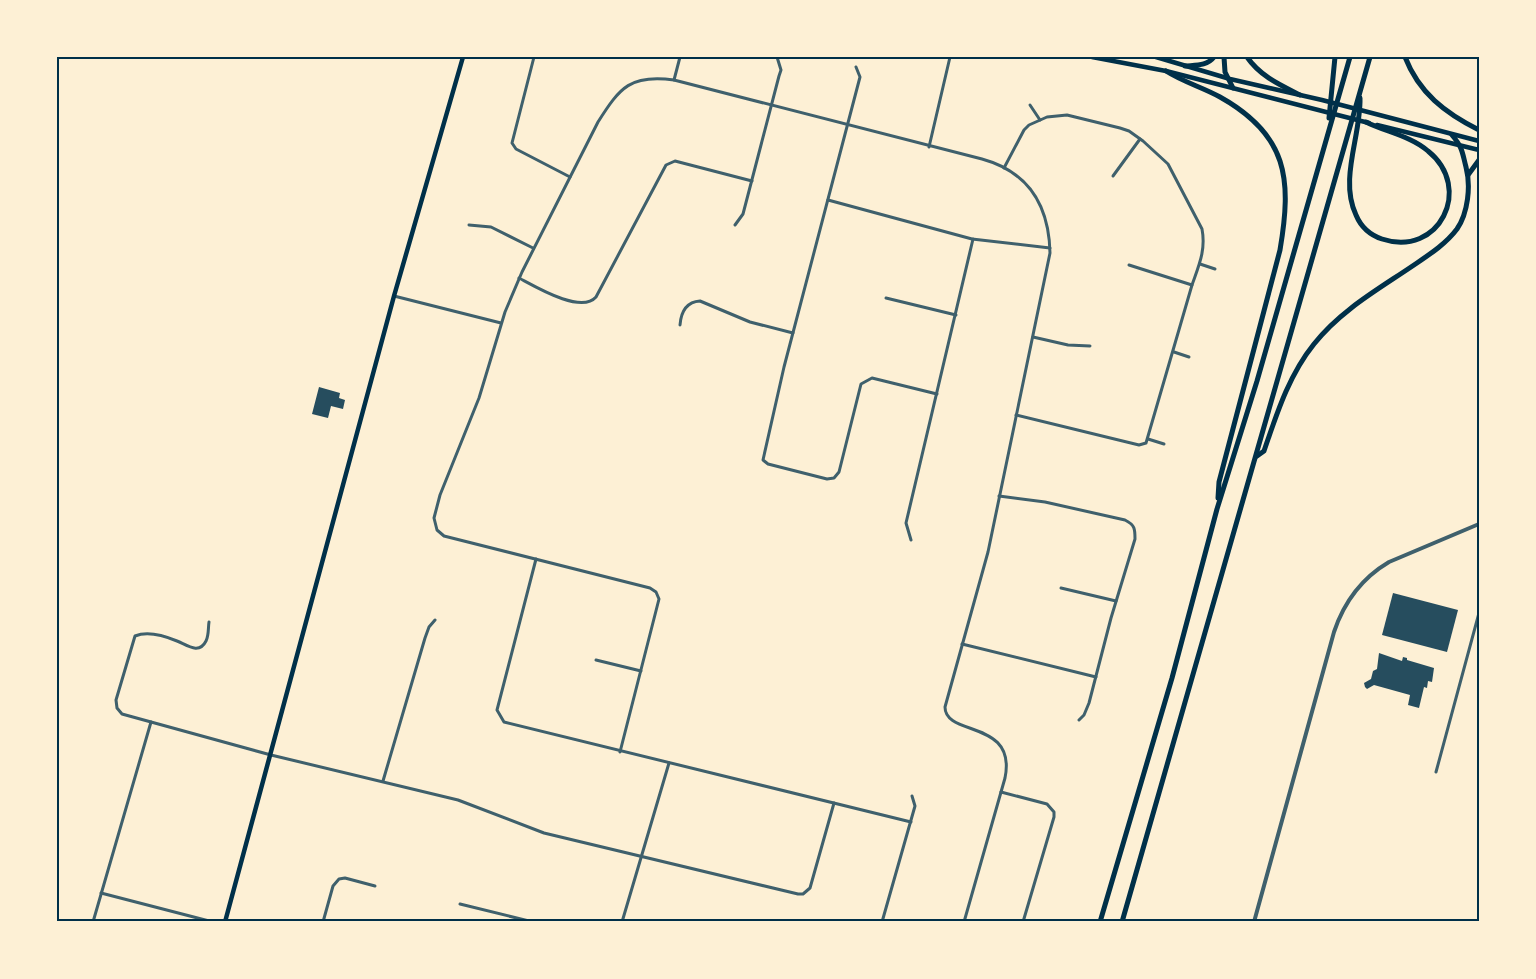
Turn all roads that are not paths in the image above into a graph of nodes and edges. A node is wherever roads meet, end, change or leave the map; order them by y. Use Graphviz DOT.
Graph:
graph roads {
  1 [pos="463,57"];
  2 [pos="534,57"];
  3 [pos="680,57"];
  4 [pos="777,57"];
  5 [pos="950,57"];
  6 [pos="1092,57"];
  7 [pos="1156,57"];
  8 [pos="1214,57"];
  9 [pos="1224,57"];
  10 [pos="1247,57"];
  11 [pos="1335,57"];
  12 [pos="1350,57"];
  13 [pos="1370,57"];
  14 [pos="1406,57"];
  15 [pos="1185,66"];
  16 [pos="856,67"];
  17 [pos="1166,71"];
  18 [pos="1227,78"];
  19 [pos="674,80"];
  20 [pos="1233,88"];
  21 [pos="1359,92"];
  22 [pos="1300,95"];
  23 [pos="771,105"];
  24 [pos="1030,105"];
  25 [pos="1040,120"];
  26 [pos="1366,122"];
  27 [pos="847,125"];
  28 [pos="1328,129"];
  29 [pos="1479,130"];
  30 [pos="1452,135"];
  31 [pos="1140,139"];
  32 [pos="1479,141"];
  33 [pos="1460,144"];
  34 [pos="929,147"];
  35 [pos="1479,150"];
  36 [pos="1479,160"];
  37 [pos="1004,168"];
  38 [pos="1113,176"];
  39 [pos="1468,176"];
  40 [pos="570,177"];
  41 [pos="752,181"];
  42 [pos="828,200"];
  43 [pos="469,225"];
  44 [pos="735,225"];
  45 [pos="973,238"];
  46 [pos="533,248"];
  47 [pos="1050,248"];
  48 [pos="1200,264"];
  49 [pos="1129,265"];
  50 [pos="1215,269"];
  51 [pos="519,278"];
  52 [pos="1192,285"];
  53 [pos="394,296"];
  54 [pos="886,298"];
  55 [pos="956,315"];
  56 [pos="501,323"];
  57 [pos="680,325"];
  58 [pos="793,333"];
  59 [pos="1033,337"];
  60 [pos="1090,346"];
  61 [pos="1174,352"];
  62 [pos="1189,357"];
  63 [pos="937,394"];
  64 [pos="1016,414"];
  65 [pos="1148,439"];
  66 [pos="1164,444"];
  67 [pos="1256,458"];
  68 [pos="999,496"];
  69 [pos="1217,509"];
  70 [pos="1479,524"];
  71 [pos="911,540"];
  72 [pos="536,559"];
  73 [pos="1061,588"];
  74 [pos="1116,601"];
  75 [pos="1479,613"];
  76 [pos="435,620"];
  77 [pos="209,622"];
  78 [pos="962,644"];
  79 [pos="596,660"];
  80 [pos="640,671"];
  81 [pos="1096,677"];
  82 [pos="1079,720"];
  83 [pos="151,722"];
  84 [pos="620,752"];
  85 [pos="271,755"];
  86 [pos="669,763"];
  87 [pos="1436,772"];
  88 [pos="383,781"];
  89 [pos="1001,792"];
  90 [pos="912,796"];
  91 [pos="834,804"];
  92 [pos="911,822"];
  93 [pos="641,857"];
  94 [pos="375,886"];
  95 [pos="101,893"];
  96 [pos="460,904"];
  97 [pos="93,922"];
  98 [pos="213,922"];
  99 [pos="225,922"];
  100 [pos="323,922"];
  101 [pos="533,922"];
  102 [pos="622,922"];
  103 [pos="882,922"];
  104 [pos="964,922"];
  105 [pos="1023,922"];
  106 [pos="1100,922"];
  107 [pos="1122,922"];
  108 [pos="1254,922"];
  1 -- 53 [label="main road"];
  2 -- 40 [label="street"];
  3 -- 19 [label="street"];
  4 -- 23 [label="street"];
  5 -- 34 [label="street"];
  6 -- 17 [label="main road"];
  7 -- 15 [label="main road"];
  8 -- 15 [label="highway"];
  9 -- 18 [label="highway"];
  10 -- 22 [label="highway"];
  11 -- 28 [label="highway"];
  12 -- 28 [label="highway"];
  13 -- 21 [label="highway"];
  14 -- 29 [label="highway"];
  15 -- 18 [label="main road"];
  16 -- 27 [label="street"];
  17 -- 20 [label="main road"];
  17 -- 69 [label="highway"];
  18 -- 20 [label="highway"];
  18 -- 22 [label="main road"];
  19 -- 23 [label="street"];
  19 -- 40 [label="street"];
  20 -- 26 [label="main road"];
  21 -- 26 [label="highway"];
  21 -- 67 [label="highway"];
  22 -- 30 [label="main road"];
  23 -- 27 [label="street"];
  23 -- 41 [label="street"];
  24 -- 25 [label="street"];
  25 -- 31 [label="street"];
  25 -- 37 [label="street"];
  26 -- 33 [label="main road"];
  27 -- 34 [label="street"];
  27 -- 42 [label="street"];
  28 -- 69 [label="highway"];
  30 -- 32 [label="main road"];
  30 -- 33 [label="highway"];
  31 -- 38 [label="street"];
  31 -- 48 [label="street"];
  33 -- 35 [label="main road"];
  33 -- 39 [label="highway"];
  34 -- 37 [label="street"];
  36 -- 39 [label="highway"];
  37 -- 47 [label="street"];
  39 -- 67 [label="highway"];
  40 -- 46 [label="street"];
  41 -- 44 [label="street"];
  41 -- 51 [label="street"];
  42 -- 45 [label="street"];
  42 -- 58 [label="street"];
  43 -- 46 [label="street"];
  45 -- 47 [label="street"];
  45 -- 55 [label="street"];
  46 -- 51 [label="street"];
  47 -- 59 [label="street"];
  48 -- 50 [label="street"];
  48 -- 52 [label="street"];
  49 -- 52 [label="street"];
  51 -- 56 [label="street"];
  52 -- 61 [label="street"];
  53 -- 56 [label="street"];
  53 -- 85 [label="main road"];
  54 -- 55 [label="street"];
  55 -- 63 [label="street"];
  56 -- 72 [label="street"];
  57 -- 58 [label="street"];
  58 -- 63 [label="street"];
  59 -- 60 [label="street"];
  59 -- 64 [label="street"];
  61 -- 62 [label="street"];
  61 -- 65 [label="street"];
  63 -- 71 [label="street"];
  64 -- 65 [label="street"];
  64 -- 68 [label="street"];
  65 -- 66 [label="street"];
  67 -- 107 [label="highway"];
  68 -- 74 [label="street"];
  68 -- 78 [label="street"];
  69 -- 106 [label="highway"];
  70 -- 108 [label="street"];
  72 -- 80 [label="street"];
  72 -- 84 [label="street"];
  73 -- 74 [label="street"];
  74 -- 81 [label="street"];
  75 -- 87 [label="street"];
  76 -- 88 [label="street"];
  77 -- 83 [label="street"];
  78 -- 81 [label="street"];
  78 -- 89 [label="street"];
  79 -- 80 [label="street"];
  80 -- 84 [label="street"];
  81 -- 82 [label="street"];
  83 -- 85 [label="street"];
  83 -- 95 [label="street"];
  84 -- 86 [label="street"];
  85 -- 88 [label="street"];
  85 -- 99 [label="main road"];
  86 -- 91 [label="street"];
  86 -- 93 [label="street"];
  88 -- 93 [label="street"];
  89 -- 104 [label="street"];
  89 -- 105 [label="street"];
  90 -- 92 [label="street"];
  91 -- 92 [label="street"];
  91 -- 93 [label="street"];
  92 -- 103 [label="street"];
  93 -- 102 [label="street"];
  94 -- 100 [label="street"];
  95 -- 97 [label="street"];
  95 -- 98 [label="street"];
  96 -- 101 [label="street"];
}
